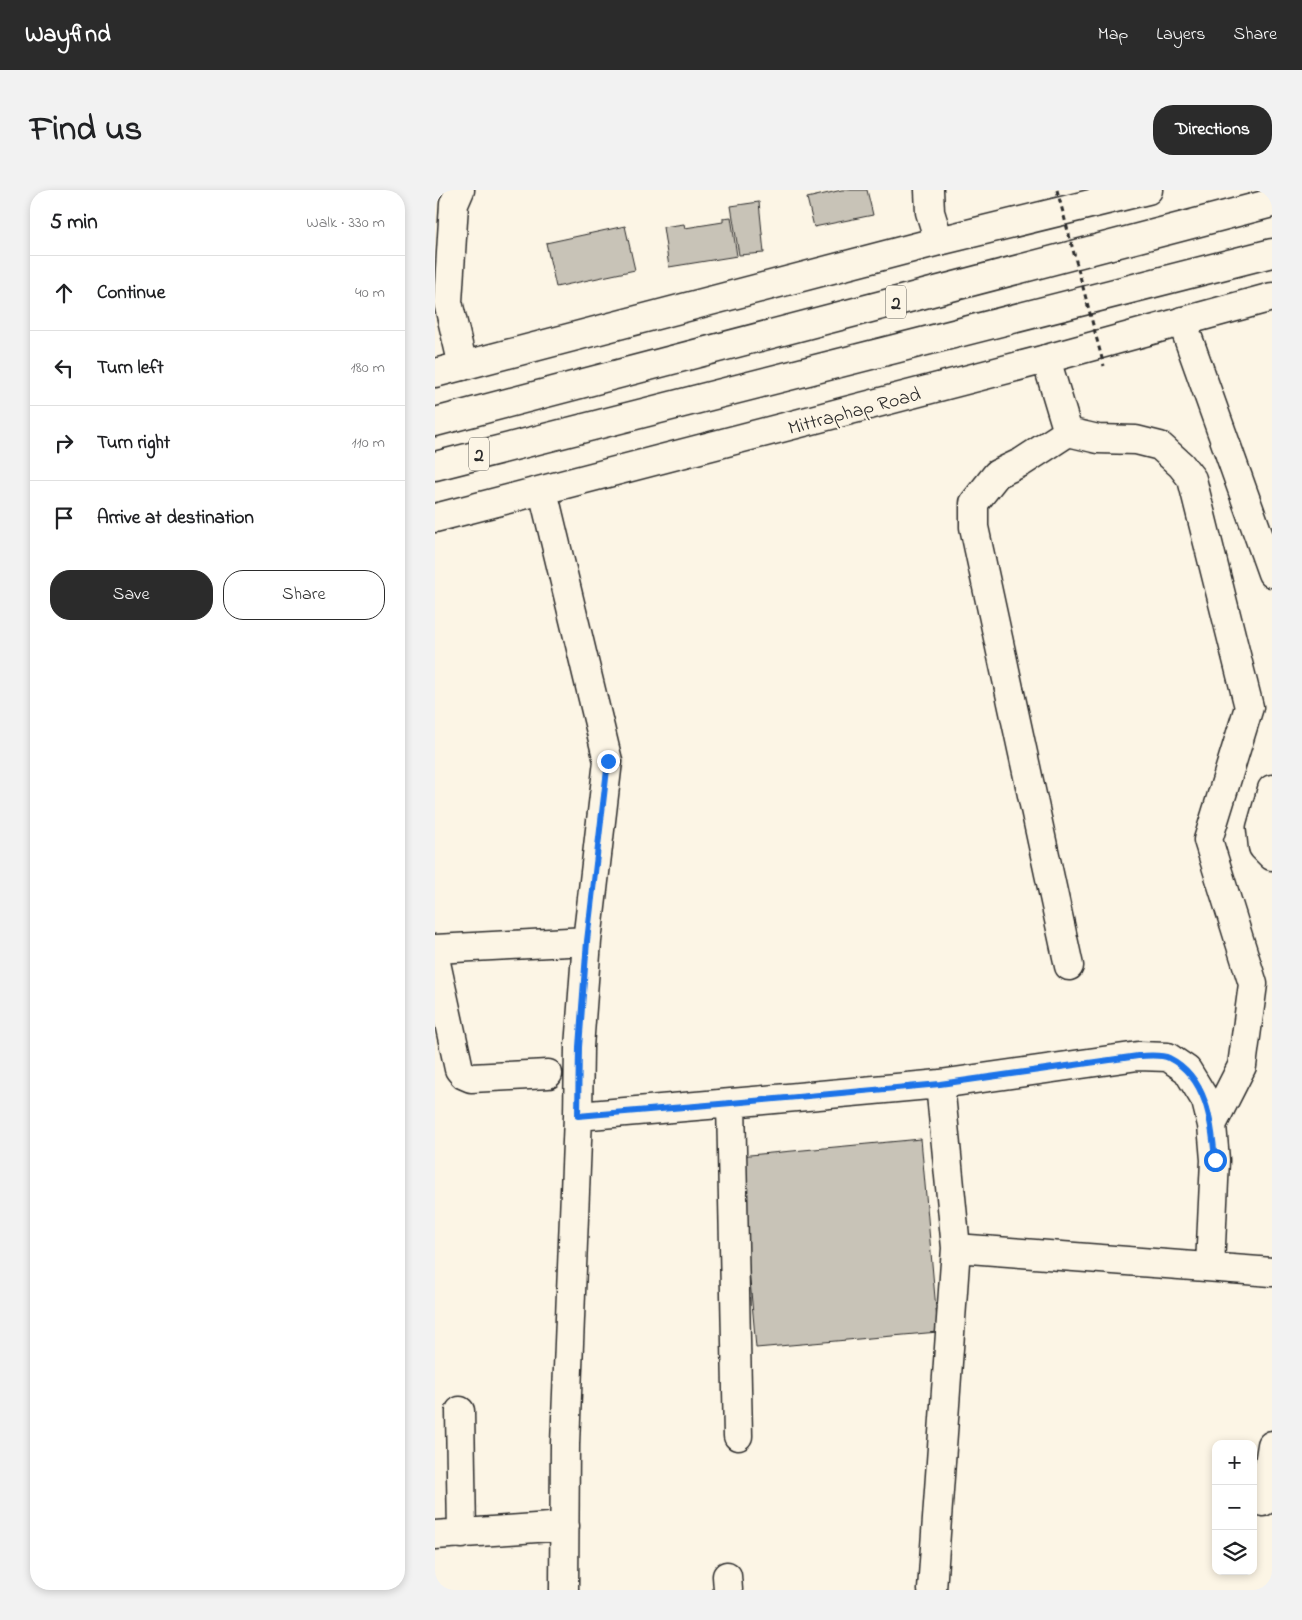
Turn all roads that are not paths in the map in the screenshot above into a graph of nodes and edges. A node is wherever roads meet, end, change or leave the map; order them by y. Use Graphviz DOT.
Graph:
graph roads {
  1 [pos="460,190"];
  2 [pos="929,190"];
  3 [pos="1148,190"];
  4 [pos="1272,203"];
  5 [pos="939,242"];
  6 [pos="1272,253"];
  7 [pos="1272,298"];
  8 [pos="442,303"];
  9 [pos="1182,321"];
  10 [pos="1046,359"];
  11 [pos="463,366"];
  12 [pos="435,373"];
  13 [pos="435,422"];
  14 [pos="1068,432"];
  15 [pos="435,466"];
  16 [pos="543,491"];
  17 [pos="435,518"];
  18 [pos="1272,573"];
  19 [pos="1272,789"];
  20 [pos="1272,856"];
  21 [pos="587,941"];
  22 [pos="435,949"];
  23 [pos="435,958"];
  24 [pos="1069,966"];
  25 [pos="548,1074"];
  26 [pos="940,1084"];
  27 [pos="731,1103"];
  28 [pos="578,1116"];
  29 [pos="1212,1125"];
  30 [pos="956,1248"];
  31 [pos="1210,1266"];
  32 [pos="1272,1272"];
  33 [pos="460,1410"];
  34 [pos="738,1436"];
  35 [pos="1272,1445"];
  36 [pos="1263,1502"];
  37 [pos="565,1526"];
  38 [pos="462,1534"];
  39 [pos="435,1535"];
  40 [pos="564,1590"];
  41 [pos="932,1590"];
  1 -- 8 [label="main road"];
  2 -- 5 [label="main road"];
  3 -- 5 [label="main road, 2"];
  4 -- 13 [label="main road, 2"];
  5 -- 11 [label="main road, 2"];
  6 -- 15 [label="main road, 2"];
  7 -- 9 [label="main road, Mittraphap Road"];
  8 -- 11 [label="main road"];
  9 -- 10 [label="main road, Mittraphap Road"];
  9 -- 18 [label="main road"];
  10 -- 14 [label="main road"];
  10 -- 16 [label="main road, Mittraphap Road"];
  11 -- 12 [label="main road, 2"];
  14 -- 24 [label="main road"];
  14 -- 29 [label="main road"];
  16 -- 17 [label="main road, Mittraphap Road"];
  16 -- 21 [label="main road"];
  19 -- 20 [label="main road"];
  21 -- 22 [label="main road"];
  21 -- 28 [label="main road"];
  23 -- 25 [label="main road"];
  26 -- 27 [label="main road"];
  26 -- 29 [label="main road"];
  26 -- 30 [label="main road"];
  27 -- 28 [label="main road"];
  27 -- 34 [label="main road"];
  28 -- 37 [label="main road"];
  29 -- 31 [label="main road"];
  30 -- 31 [label="main road"];
  30 -- 41 [label="main road"];
  31 -- 32 [label="main road"];
  33 -- 38 [label="main road"];
  35 -- 36 [label="main road"];
  37 -- 38 [label="main road"];
  37 -- 40 [label="main road"];
  38 -- 39 [label="main road"];
}
